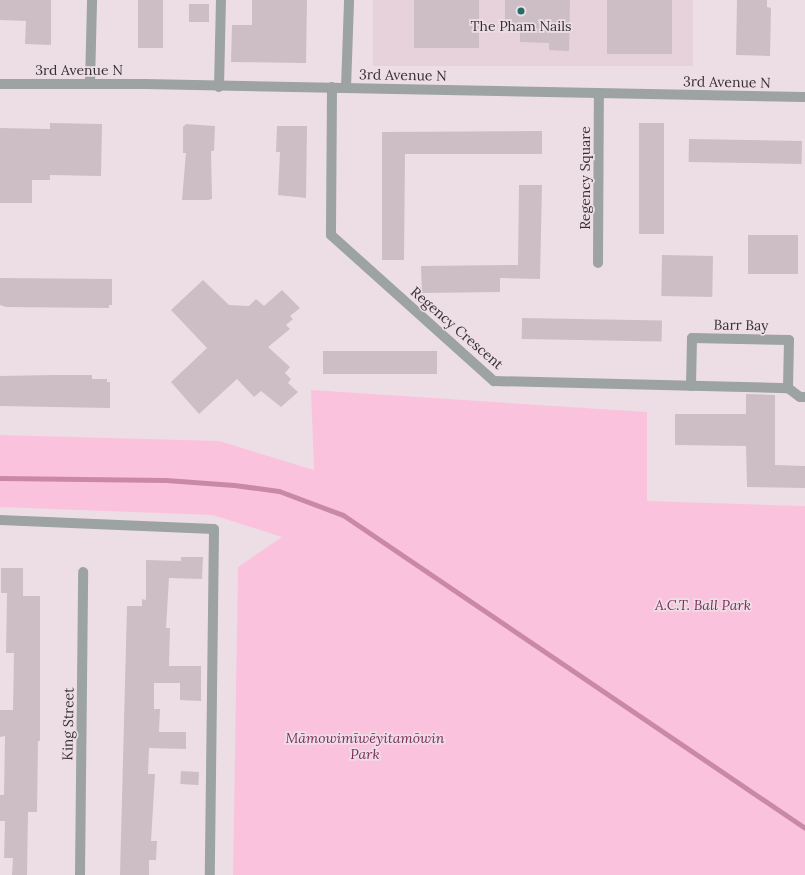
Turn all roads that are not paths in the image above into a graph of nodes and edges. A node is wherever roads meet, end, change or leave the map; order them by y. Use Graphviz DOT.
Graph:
graph roads {
  1 [pos="92,0"];
  2 [pos="221,0"];
  3 [pos="349,0"];
  4 [pos="0,84"];
  5 [pos="90,84"];
  6 [pos="219,87"];
  7 [pos="332,88"];
  8 [pos="346,88"];
  9 [pos="599,94"];
  10 [pos="805,97"];
  11 [pos="598,263"];
  12 [pos="691,386"];
  13 [pos="788,388"];
  14 [pos="805,397"];
  15 [pos="0,520"];
  16 [pos="83,572"];
  17 [pos="80,875"];
  18 [pos="210,875"];
  1 -- 5 [label="street"];
  2 -- 6 [label="street"];
  3 -- 8 [label="street"];
  4 -- 5 [label="street, 3rd Avenue N"];
  5 -- 6 [label="street, 3rd Avenue N"];
  6 -- 7 [label="street, 3rd Avenue N"];
  7 -- 8 [label="street, 3rd Avenue N"];
  7 -- 12 [label="street, Regency Crescent"];
  8 -- 9 [label="street, 3rd Avenue N"];
  9 -- 10 [label="street, 3rd Avenue N"];
  9 -- 11 [label="street, Regency Square"];
  12 -- 13 [label="street, Regency Crescent"];
  12 -- 13 [label="street, Barr Bay"];
  13 -- 14 [label="street, Regency Crescent"];
  15 -- 18 [label="street"];
  16 -- 17 [label="street, King Street"];
}
